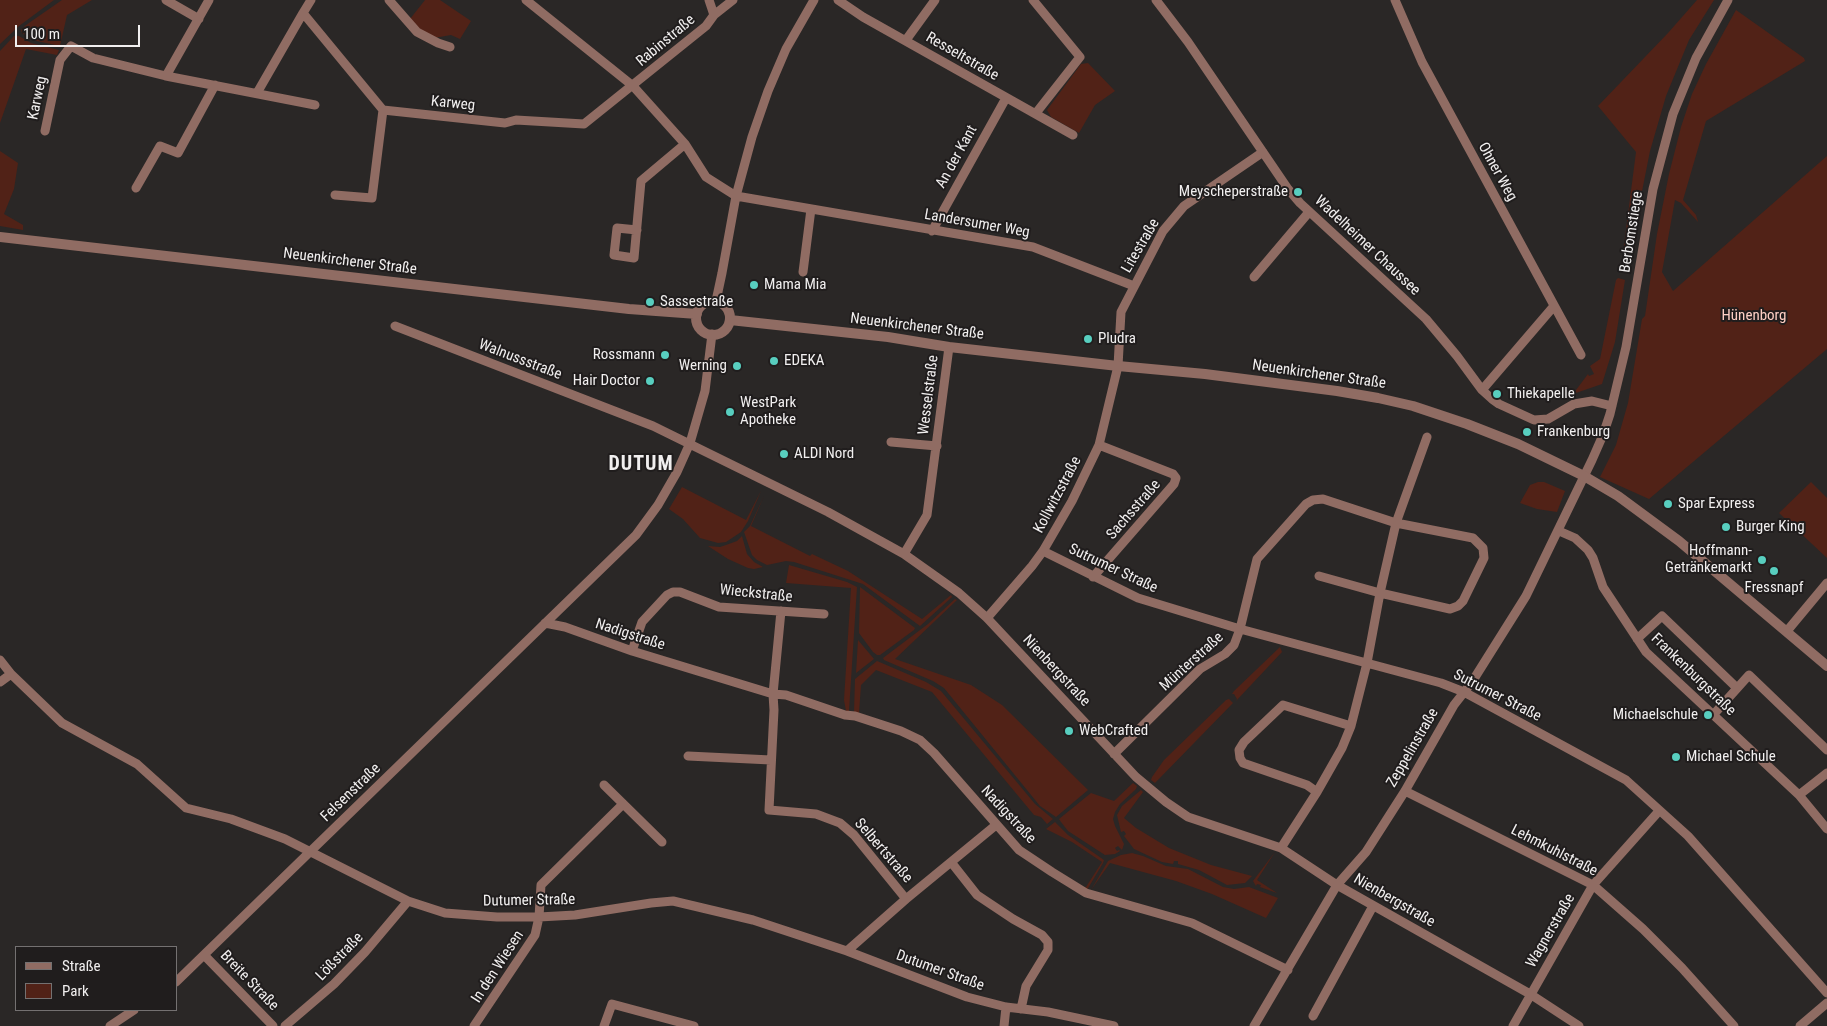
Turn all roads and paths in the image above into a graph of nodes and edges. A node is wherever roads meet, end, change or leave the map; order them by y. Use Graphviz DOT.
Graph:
graph roads {
  1 [pos="166,0"];
  2 [pos="209,0"];
  3 [pos="311,0"];
  4 [pos="389,0"];
  5 [pos="526,0"];
  6 [pos="709,0"];
  7 [pos="733,0"];
  8 [pos="814,0"];
  9 [pos="838,0"];
  10 [pos="934,0"];
  11 [pos="1033,0"];
  12 [pos="1157,0"];
  13 [pos="1395,0"];
  14 [pos="1728,0"];
  15 [pos="303,13"];
  16 [pos="714,15"];
  17 [pos="199,18"];
  18 [pos="906,40"];
  19 [pos="450,47"];
  20 [pos="166,76"];
  21 [pos="215,85"];
  22 [pos="632,86"];
  23 [pos="257,93"];
  24 [pos="1006,98"];
  25 [pos="315,106"];
  26 [pos="383,110"];
  27 [pos="1036,114"];
  28 [pos="45,131"];
  29 [pos="1073,135"];
  30 [pos="685,144"];
  31 [pos="1263,152"];
  32 [pos="136,188"];
  33 [pos="335,196"];
  34 [pos="736,196"];
  35 [pos="811,209"];
  36 [pos="1309,212"];
  37 [pos="636,230"];
  38 [pos="932,230"];
  39 [pos="0,237"];
  40 [pos="803,272"];
  41 [pos="1254,277"];
  42 [pos="1134,286"];
  43 [pos="716,301"];
  44 [pos="1554,306"];
  45 [pos="696,314"];
  46 [pos="730,320"];
  47 [pos="395,326"];
  48 [pos="712,334"];
  49 [pos="949,347"];
  50 [pos="1581,356"];
  51 [pos="1118,366"];
  52 [pos="1482,390"];
  53 [pos="1612,406"];
  54 [pos="1427,437"];
  55 [pos="891,442"];
  56 [pos="690,443"];
  57 [pos="1099,445"];
  58 [pos="936,446"];
  59 [pos="1584,476"];
  60 [pos="1396,523"];
  61 [pos="1559,531"];
  62 [pos="1043,551"];
  63 [pos="904,554"];
  64 [pos="1319,576"];
  65 [pos="1094,577"];
  66 [pos="1827,583"];
  67 [pos="1380,593"];
  68 [pos="781,611"];
  69 [pos="824,614"];
  70 [pos="987,618"];
  71 [pos="545,623"];
  72 [pos="1240,629"];
  73 [pos="1786,631"];
  74 [pos="1637,639"];
  75 [pos="632,651"];
  76 [pos="0,660"];
  77 [pos="1367,663"];
  78 [pos="1827,666"];
  79 [pos="12,674"];
  80 [pos="0,682"];
  81 [pos="1737,688"];
  82 [pos="1464,692"];
  83 [pos="773,694"];
  84 [pos="1714,714"];
  85 [pos="1351,726"];
  86 [pos="1827,750"];
  87 [pos="1114,754"];
  88 [pos="688,756"];
  89 [pos="771,760"];
  90 [pos="1827,773"];
  91 [pos="604,785"];
  92 [pos="1405,790"];
  93 [pos="1317,792"];
  94 [pos="1800,795"];
  95 [pos="622,805"];
  96 [pos="1660,811"];
  97 [pos="996,825"];
  98 [pos="1827,829"];
  99 [pos="662,842"];
  100 [pos="1281,848"];
  101 [pos="310,853"];
  102 [pos="951,862"];
  103 [pos="1337,885"];
  104 [pos="1593,885"];
  105 [pos="906,899"];
  106 [pos="408,901"];
  107 [pos="1373,906"];
  108 [pos="540,916"];
  109 [pos="847,951"];
  110 [pos="204,956"];
  111 [pos="1288,970"];
  112 [pos="178,980"];
  113 [pos="1827,993"];
  114 [pos="1530,994"];
  115 [pos="1827,1003"];
  116 [pos="1006,1007"];
  117 [pos="1021,1009"];
  118 [pos="132,1011"];
  119 [pos="1312,1016"];
  120 [pos="110,1026"];
  121 [pos="273,1026"];
  122 [pos="285,1026"];
  123 [pos="474,1026"];
  124 [pos="604,1026"];
  125 [pos="694,1026"];
  126 [pos="1004,1026"];
  127 [pos="1114,1026"];
  128 [pos="1254,1026"];
  129 [pos="1513,1026"];
  130 [pos="1579,1026"];
  131 [pos="1734,1026"];
  132 [pos="1800,1026"];
  1 -- 17 [label="street"];
  2 -- 17 [label="street"];
  3 -- 15 [label="street"];
  4 -- 19 [label="street"];
  5 -- 22 [label="street, Landersumer Weg"];
  6 -- 16 [label="street, Rabinstraße"];
  7 -- 16 [label="street, Rabinstraße"];
  8 -- 34 [label="street"];
  9 -- 18 [label="street, Resseltstraße"];
  10 -- 18 [label="street"];
  11 -- 27 [label="street"];
  12 -- 31 [label="street, Wadelheimer Chaussee"];
  13 -- 44 [label="street, Ohner Weg"];
  14 -- 53 [label="street, Berbomstiege"];
  15 -- 23 [label="street"];
  15 -- 26 [label="street"];
  16 -- 22 [label="street, Rabinstraße"];
  17 -- 20 [label="street"];
  18 -- 24 [label="street, Resseltstraße"];
  20 -- 21 [label="street, Karweg"];
  20 -- 28 [label="street, Karweg"];
  21 -- 23 [label="street, Karweg"];
  21 -- 32 [label="street"];
  22 -- 26 [label="street, Karweg"];
  22 -- 30 [label="street, Landersumer Weg"];
  23 -- 25 [label="street, Karweg"];
  24 -- 27 [label="street, Resseltstraße"];
  24 -- 38 [label="street, An der Kant"];
  26 -- 33 [label="street"];
  27 -- 29 [label="street, Resseltstraße"];
  30 -- 34 [label="street, Landersumer Weg"];
  30 -- 37 [label="street"];
  31 -- 36 [label="street, Wadelheimer Chaussee"];
  31 -- 42 [label="street, Litestraße"];
  34 -- 35 [label="street, Landersumer Weg"];
  34 -- 43 [label="street"];
  35 -- 38 [label="street, Landersumer Weg"];
  35 -- 40 [label="street"];
  36 -- 41 [label="street"];
  36 -- 52 [label="street, Wadelheimer Chaussee"];
  38 -- 42 [label="street, Landersumer Weg"];
  39 -- 45 [label="street, Neuenkirchener Straße"];
  42 -- 51 [label="street, Litestraße"];
  43 -- 45 [label="street"];
  43 -- 46 [label="street"];
  44 -- 50 [label="street, Ohner Weg"];
  44 -- 52 [label="street"];
  45 -- 48 [label="street"];
  46 -- 48 [label="street"];
  46 -- 49 [label="street, Neuenkirchener Straße"];
  47 -- 56 [label="street, Walnussstraße"];
  48 -- 56 [label="street, Felsenstraße"];
  49 -- 51 [label="street, Neuenkirchener Straße"];
  49 -- 58 [label="street, Wesselstraße"];
  51 -- 57 [label="street, Kollwitzstraße"];
  51 -- 59 [label="street, Neuenkirchener Straße"];
  52 -- 53 [label="street, Wadelheimer Chaussee"];
  53 -- 59 [label="street, Berbomstiege"];
  54 -- 60 [label="street"];
  55 -- 58 [label="street, Wesselstraße"];
  56 -- 63 [label="street, Nienbergstraße"];
  56 -- 71 [label="street, Felsenstraße"];
  57 -- 62 [label="street, Kollwitzstraße"];
  57 -- 65 [label="street, Sachsstraße"];
  58 -- 63 [label="street, Wesselstraße"];
  59 -- 61 [label="street, Zeppelinstraße"];
  59 -- 73 [label="street, Neuenkirchener Straße"];
  60 -- 67 [label="street"];
  60 -- 67 [label="street, Münterstraße"];
  60 -- 72 [label="street, Münterstraße"];
  61 -- 74 [label="street, Frankenburgstraße"];
  61 -- 82 [label="street, Zeppelinstraße"];
  62 -- 65 [label="street, Sutrumer Straße"];
  62 -- 70 [label="street, Kollwitzstraße"];
  63 -- 70 [label="street, Nienbergstraße"];
  64 -- 67 [label="street, Münterstraße"];
  65 -- 72 [label="street, Sutrumer Straße"];
  66 -- 73 [label="street"];
  67 -- 77 [label="street"];
  68 -- 69 [label="street, Wieckstraße"];
  68 -- 75 [label="street, Wieckstraße"];
  68 -- 83 [label="street"];
  70 -- 87 [label="street, Nienbergstraße"];
  71 -- 75 [label="street, Nadigstraße"];
  71 -- 101 [label="street, Felsenstraße"];
  72 -- 77 [label="street, Sutrumer Straße"];
  72 -- 87 [label="street, Münterstraße"];
  73 -- 78 [label="street, Neuenkirchener Straße"];
  74 -- 81 [label="street"];
  74 -- 84 [label="street, Frankenburgstraße"];
  75 -- 83 [label="street, Nadigstraße"];
  76 -- 79 [label="street, Dutumer Straße"];
  77 -- 82 [label="street, Sutrumer Straße"];
  77 -- 85 [label="street"];
  79 -- 80 [label="street"];
  79 -- 101 [label="street, Dutumer Straße"];
  81 -- 84 [label="street"];
  81 -- 86 [label="street"];
  82 -- 92 [label="street, Zeppelinstraße"];
  82 -- 96 [label="street, Sutrumer Straße"];
  83 -- 89 [label="street, Selbertstraße"];
  83 -- 97 [label="street, Nadigstraße"];
  84 -- 94 [label="street, Frankenburgstraße"];
  85 -- 93 [label="street"];
  85 -- 93 [label="street"];
  87 -- 100 [label="street, Nienbergstraße"];
  88 -- 89 [label="street"];
  89 -- 105 [label="street, Selbertstraße"];
  90 -- 94 [label="street"];
  91 -- 95 [label="street"];
  92 -- 103 [label="street, Zeppelinstraße"];
  92 -- 104 [label="street, Lehmkuhlstraße"];
  93 -- 100 [label="street"];
  94 -- 98 [label="street, Frankenburgstraße"];
  95 -- 99 [label="street"];
  95 -- 108 [label="street, In den Wiesen"];
  96 -- 104 [label="street, Wagnerstraße"];
  96 -- 113 [label="street, Sutrumer Straße"];
  97 -- 102 [label="street"];
  97 -- 111 [label="street, Nadigstraße"];
  100 -- 103 [label="street, Nienbergstraße"];
  101 -- 106 [label="street, Dutumer Straße"];
  101 -- 110 [label="street, Felsenstraße"];
  102 -- 105 [label="street"];
  102 -- 117 [label="street"];
  103 -- 107 [label="street, Nienbergstraße"];
  103 -- 111 [label="street, Zeppelinstraße"];
  104 -- 114 [label="street, Wagnerstraße"];
  104 -- 131 [label="street, Lehmkuhlstraße"];
  105 -- 109 [label="street"];
  106 -- 108 [label="street, Dutumer Straße"];
  106 -- 122 [label="street, Lößstraße"];
  107 -- 114 [label="street, Nienbergstraße"];
  107 -- 119 [label="street"];
  108 -- 109 [label="street, Dutumer Straße"];
  108 -- 123 [label="street, In den Wiesen"];
  109 -- 116 [label="street, Dutumer Straße"];
  110 -- 112 [label="street, Felsenstraße"];
  110 -- 121 [label="street, Breite Straße"];
  111 -- 128 [label="street, Zeppelinstraße"];
  114 -- 129 [label="street, Wagnerstraße"];
  114 -- 130 [label="street, Nienbergstraße"];
  115 -- 132 [label="street"];
  116 -- 117 [label="street, Dutumer Straße"];
  116 -- 126 [label="street"];
  117 -- 127 [label="street, Dutumer Straße"];
  118 -- 120 [label="street"];
  124 -- 125 [label="street"];
}
